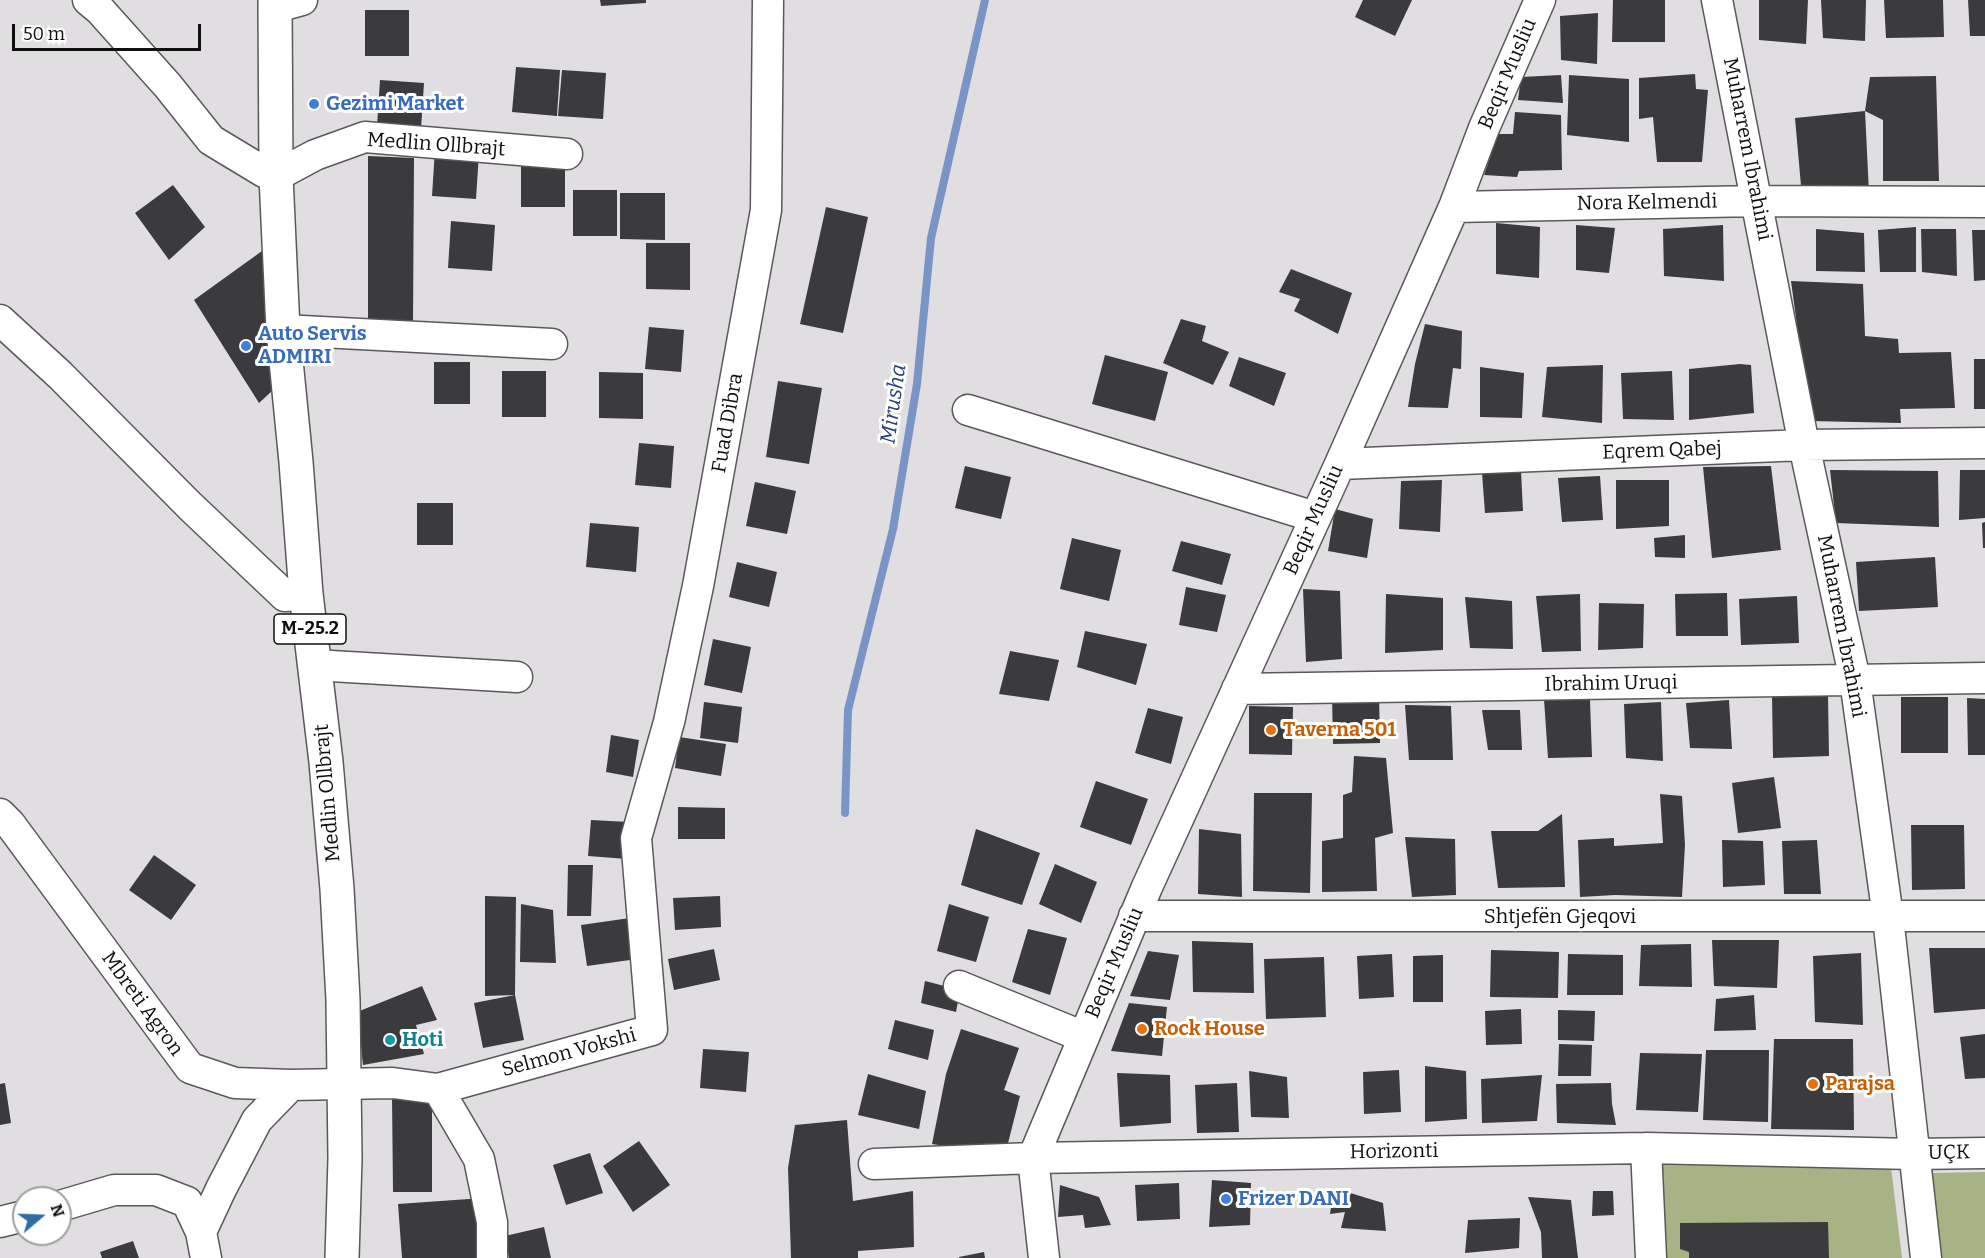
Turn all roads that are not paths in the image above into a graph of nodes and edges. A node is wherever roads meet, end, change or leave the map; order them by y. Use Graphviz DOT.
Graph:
graph roads {
  1 [pos="88,0"];
  2 [pos="768,0"];
  3 [pos="1539,0"];
  4 [pos="1717,0"];
  5 [pos="284,2"];
  6 [pos="567,154"];
  7 [pos="276,176"];
  8 [pos="1757,201"];
  9 [pos="1985,202"];
  10 [pos="1454,207"];
  11 [pos="0,320"];
  12 [pos="284,330"];
  13 [pos="552,344"];
  14 [pos="968,410"];
  15 [pos="1985,443"];
  16 [pos="1804,445"];
  17 [pos="1340,464"];
  18 [pos="1315,518"];
  19 [pos="306,594"];
  20 [pos="314,665"];
  21 [pos="517,677"];
  22 [pos="1985,678"];
  23 [pos="1855,680"];
  24 [pos="1237,690"];
  25 [pos="0,814"];
  26 [pos="636,838"];
  27 [pos="1134,916"];
  28 [pos="1985,916"];
  29 [pos="1888,917"];
  30 [pos="959,986"];
  31 [pos="1084,1037"];
  32 [pos="344,1084"];
  33 [pos="291,1085"];
  34 [pos="438,1089"];
  35 [pos="1646,1148"];
  36 [pos="1985,1153"];
  37 [pos="1913,1154"];
  38 [pos="1033,1158"];
  39 [pos="874,1164"];
  40 [pos="72,1202"];
  41 [pos="203,1245"];
  42 [pos="342,1258"];
  43 [pos="492,1258"];
  44 [pos="1044,1258"];
  45 [pos="1651,1258"];
  46 [pos="1926,1258"];
  1 -- 7 [label="street"];
  2 -- 26 [label="street, Fuad Dibra"];
  3 -- 10 [label="street, Beqir Musliu"];
  4 -- 8 [label="street, Muharrem Ibrahimi"];
  5 -- 7 [label="main road, Medlin Ollbrajt / M-25.2"];
  6 -- 7 [label="street, Medlin Ollbrajt"];
  7 -- 12 [label="main road, Medlin Ollbrajt / M-25.2"];
  8 -- 9 [label="street, Nora Kelmendi"];
  8 -- 10 [label="street, Nora Kelmendi"];
  8 -- 16 [label="street, Muharrem Ibrahimi"];
  10 -- 17 [label="street, Beqir Musliu"];
  11 -- 19 [label="street"];
  12 -- 13 [label="street"];
  12 -- 19 [label="main road, Medlin Ollbrajt / M-25.2"];
  14 -- 18 [label="street"];
  15 -- 16 [label="street, Eqrem Qabej"];
  16 -- 17 [label="street, Eqrem Qabej"];
  16 -- 23 [label="street, Muharrem Ibrahimi"];
  17 -- 18 [label="street, Beqir Musliu"];
  18 -- 24 [label="street, Beqir Musliu"];
  19 -- 20 [label="main road, Medlin Ollbrajt / M-25.2"];
  20 -- 21 [label="street"];
  20 -- 32 [label="main road, Medlin Ollbrajt / M-25.2"];
  22 -- 23 [label="street, Ibrahim Uruqi"];
  23 -- 24 [label="street, Ibrahim Uruqi"];
  23 -- 29 [label="street, Muharrem Ibrahimi"];
  24 -- 27 [label="street, Beqir Musliu"];
  25 -- 33 [label="street, Mbreti Agron"];
  26 -- 34 [label="street, Selmon Vokshi"];
  27 -- 29 [label="street, Shtjefën Gjeqovi"];
  27 -- 31 [label="street, Beqir Musliu"];
  28 -- 29 [label="street, Shtjefën Gjeqovi"];
  29 -- 37 [label="street, Muharrem Ibrahimi"];
  30 -- 31 [label="street, Beqir Musliu"];
  31 -- 38 [label="street, Beqir Musliu"];
  32 -- 33 [label="street, Mbreti Agron"];
  32 -- 34 [label="street, Selmon Vokshi"];
  32 -- 42 [label="main road, Medlin Ollbrajt / M-25.2"];
  33 -- 41 [label="street"];
  34 -- 43 [label="street"];
  35 -- 37 [label="street, Horizonti"];
  35 -- 38 [label="street, Horizonti"];
  35 -- 45 [label="street"];
  36 -- 37 [label="street, UÇK"];
  37 -- 46 [label="street, Muharrem Ibrahimi"];
  38 -- 39 [label="street, Horizonti"];
  38 -- 44 [label="street, Beqir Musliu"];
  40 -- 41 [label="street"];
}
